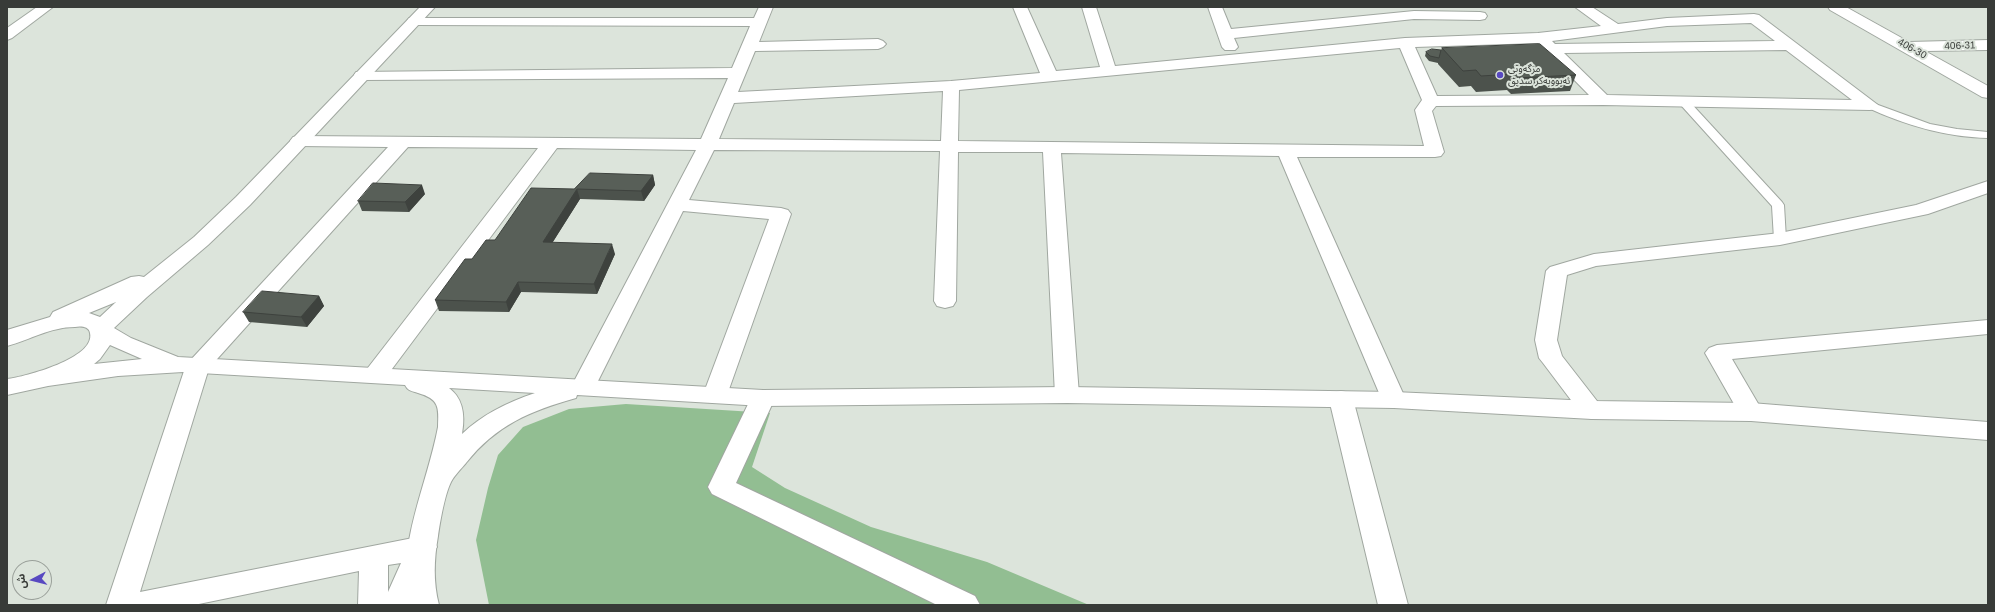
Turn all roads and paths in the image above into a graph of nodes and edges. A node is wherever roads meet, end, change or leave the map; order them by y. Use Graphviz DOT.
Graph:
graph roads {
  1 [pos="46,7"];
  2 [pos="428,7"];
  3 [pos="555,7"];
  4 [pos="766,7"];
  5 [pos="1020,7"];
  6 [pos="1089,7"];
  7 [pos="1215,7"];
  8 [pos="1582,7"];
  9 [pos="1835,7"];
  10 [pos="1475,12"];
  11 [pos="1756,13"];
  12 [pos="414,21"];
  13 [pos="544,22"];
  14 [pos="760,22"];
  15 [pos="1615,28"];
  16 [pos="1577,32"];
  17 [pos="1225,34"];
  18 [pos="7,35"];
  19 [pos="1538,38"];
  20 [pos="1505,39"];
  21 [pos="1405,43"];
  22 [pos="878,44"];
  23 [pos="1988,45"];
  24 [pos="1790,46"];
  25 [pos="749,47"];
  26 [pos="1909,47"];
  27 [pos="1596,48"];
  28 [pos="1551,49"];
  29 [pos="1235,58"];
  30 [pos="1108,72"];
  31 [pos="738,73"];
  32 [pos="362,75"];
  33 [pos="1050,77"];
  34 [pos="951,86"];
  35 [pos="1988,92"];
  36 [pos="728,98"];
  37 [pos="1603,100"];
  38 [pos="1431,101"];
  39 [pos="1683,101"];
  40 [pos="1870,105"];
  41 [pos="1988,135"];
  42 [pos="299,141"];
  43 [pos="403,142"];
  44 [pos="551,144"];
  45 [pos="708,144"];
  46 [pos="951,146"];
  47 [pos="1052,147"];
  48 [pos="1286,152"];
  49 [pos="1988,187"];
  50 [pos="677,205"];
  51 [pos="1780,239"];
  52 [pos="180,259"];
  53 [pos="945,301"];
  54 [pos="1988,327"];
  55 [pos="100,328"];
  56 [pos="19,333"];
  57 [pos="190,364"];
  58 [pos="381,376"];
  59 [pos="48,378"];
  60 [pos="493,382"];
  61 [pos="7,387"];
  62 [pos="583,388"];
  63 [pos="715,395"];
  64 [pos="1067,395"];
  65 [pos="763,398"];
  66 [pos="1341,399"];
  67 [pos="1394,400"];
  68 [pos="1592,410"];
  69 [pos="1751,412"];
  70 [pos="452,420"];
  71 [pos="480,431"];
  72 [pos="1988,431"];
  73 [pos="437,482"];
  74 [pos="423,547"];
  75 [pos="374,557"];
  76 [pos="121,605"];
  77 [pos="134,605"];
  78 [pos="372,605"];
  79 [pos="397,605"];
  80 [pos="424,605"];
  81 [pos="965,605"];
  82 [pos="1393,605"];
  1 -- 18 [label="main road"];
  2 -- 12 [label="main road"];
  3 -- 13 [label="main road"];
  4 -- 14 [label="main road"];
  5 -- 33 [label="main road"];
  6 -- 30 [label="main road"];
  7 -- 17 [label="main road"];
  8 -- 15 [label="main road"];
  9 -- 26 [label="main road, 406-30"];
  10 -- 17 [label="main road"];
  10 -- 20 [label="main road"];
  11 -- 15 [label="main road"];
  11 -- 24 [label="main road"];
  12 -- 13 [label="main road"];
  12 -- 32 [label="main road"];
  13 -- 14 [label="main road"];
  14 -- 25 [label="main road"];
  15 -- 16 [label="main road"];
  16 -- 19 [label="main road"];
  16 -- 27 [label="main road"];
  17 -- 29 [label="main road"];
  19 -- 20 [label="main road"];
  19 -- 28 [label="main road"];
  20 -- 21 [label="main road"];
  21 -- 29 [label="main road"];
  21 -- 38 [label="main road"];
  22 -- 25 [label="main road"];
  23 -- 26 [label="main road, 406-31"];
  24 -- 27 [label="main road"];
  24 -- 40 [label="main road"];
  25 -- 31 [label="main road"];
  26 -- 35 [label="main road, 406-30"];
  27 -- 28 [label="main road"];
  28 -- 37 [label="main road"];
  29 -- 30 [label="main road"];
  30 -- 33 [label="main road"];
  31 -- 32 [label="main road"];
  31 -- 36 [label="main road"];
  32 -- 42 [label="main road"];
  33 -- 34 [label="main road"];
  34 -- 36 [label="main road"];
  34 -- 46 [label="main road"];
  36 -- 45 [label="main road"];
  37 -- 38 [label="main road"];
  37 -- 39 [label="main road"];
  38 -- 48 [label="main road"];
  39 -- 40 [label="main road"];
  39 -- 51 [label="lane"];
  40 -- 41 [label="lane"];
  42 -- 43 [label="main road"];
  42 -- 52 [label="main road"];
  43 -- 44 [label="main road"];
  43 -- 57 [label="main road"];
  44 -- 45 [label="main road"];
  44 -- 58 [label="main road"];
  45 -- 46 [label="main road"];
  45 -- 50 [label="main road"];
  46 -- 47 [label="main road"];
  46 -- 53 [label="main road"];
  47 -- 48 [label="main road"];
  47 -- 64 [label="main road"];
  48 -- 67 [label="main road"];
  49 -- 51 [label="main road"];
  50 -- 62 [label="main road"];
  50 -- 63 [label="main road"];
  51 -- 68 [label="main road"];
  52 -- 55 [label="main road"];
  52 -- 56 [label="main road"];
  54 -- 69 [label="main road"];
  55 -- 56 [label="main road"];
  55 -- 57 [label="main road"];
  55 -- 59 [label="main road"];
  57 -- 58 [label="main road"];
  57 -- 59 [label="main road"];
  57 -- 76 [label="main road"];
  58 -- 60 [label="main road"];
  58 -- 70 [label="main road"];
  59 -- 61 [label="main road"];
  60 -- 62 [label="main road"];
  60 -- 70 [label="main road"];
  60 -- 71 [label="main road"];
  62 -- 63 [label="main road"];
  62 -- 71 [label="main road"];
  63 -- 65 [label="main road"];
  64 -- 65 [label="main road"];
  64 -- 66 [label="main road"];
  65 -- 81 [label="main road"];
  66 -- 67 [label="main road"];
  66 -- 82 [label="main road"];
  67 -- 68 [label="main road"];
  68 -- 69 [label="main road"];
  69 -- 72 [label="main road"];
  70 -- 73 [label="main road"];
  71 -- 73 [label="main road"];
  73 -- 74 [label="main road"];
  74 -- 75 [label="main road"];
  74 -- 79 [label="main road"];
  74 -- 80 [label="main road"];
  75 -- 77 [label="main road"];
  75 -- 78 [label="main road"];
}
